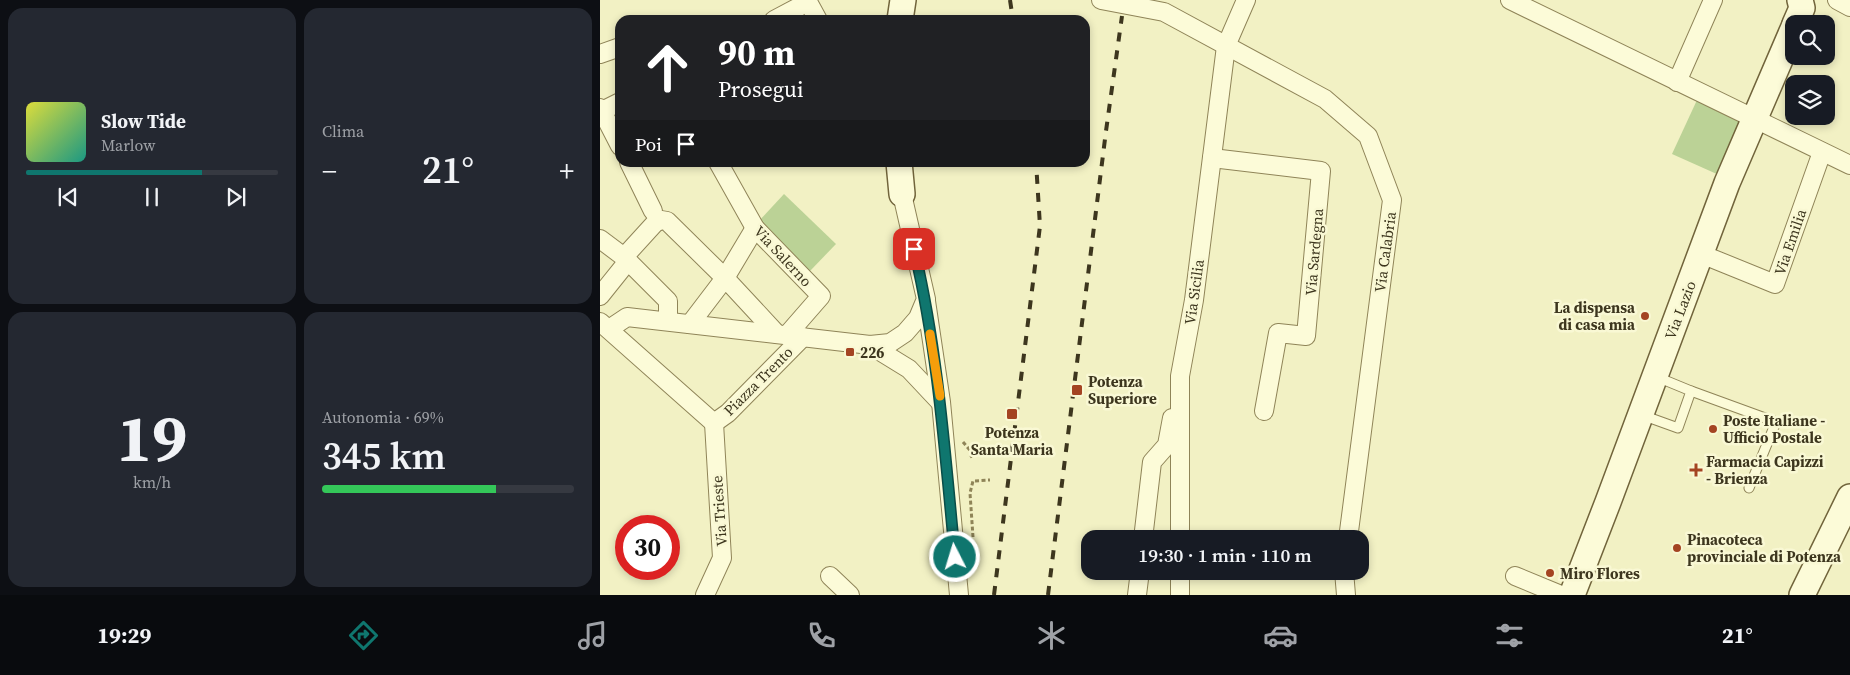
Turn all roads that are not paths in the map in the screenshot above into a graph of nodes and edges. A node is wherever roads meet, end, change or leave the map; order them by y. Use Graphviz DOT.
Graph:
graph roads {
  1 [pos="903,0"];
  2 [pos="1101,0"];
  3 [pos="1246,0"];
  4 [pos="1510,0"];
  5 [pos="1712,0"];
  6 [pos="1837,0"];
  7 [pos="808,1"];
  8 [pos="1850,7"];
  9 [pos="1800,12"];
  10 [pos="783,15"];
  11 [pos="815,15"];
  12 [pos="901,15"];
  13 [pos="1226,46"];
  14 [pos="615,49"];
  15 [pos="600,54"];
  16 [pos="1677,82"];
  17 [pos="615,104"];
  18 [pos="601,109"];
  19 [pos="1753,119"];
  20 [pos="615,136"];
  21 [pos="1822,152"];
  22 [pos="1212,158"];
  23 [pos="1850,166"];
  24 [pos="631,167"];
  25 [pos="721,167"];
  26 [pos="890,167"];
  27 [pos="899,167"];
  28 [pos="902,194"];
  29 [pos="653,211"];
  30 [pos="755,228"];
  31 [pos="600,239"];
  32 [pos="1701,254"];
  33 [pos="626,259"];
  34 [pos="725,278"];
  35 [pos="600,296"];
  36 [pos="926,298"];
  37 [pos="668,322"];
  38 [pos="690,324"];
  39 [pos="604,325"];
  40 [pos="789,335"];
  41 [pos="870,345"];
  42 [pos="1180,376"];
  43 [pos="1654,376"];
  44 [pos="1691,391"];
  45 [pos="941,402"];
  46 [pos="1264,412"];
  47 [pos="1639,414"];
  48 [pos="714,423"];
  49 [pos="1749,488"];
  50 [pos="1850,497"];
  51 [pos="1144,530"];
  52 [pos="1180,530"];
  53 [pos="1349,530"];
  54 [pos="830,576"];
  55 [pos="1514,576"];
  56 [pos="1139,580"];
  57 [pos="1180,580"];
  58 [pos="1345,580"];
  59 [pos="705,595"];
  60 [pos="850,595"];
  61 [pos="959,595"];
  62 [pos="1137,595"];
  63 [pos="1180,595"];
  64 [pos="1346,595"];
  65 [pos="1561,595"];
  66 [pos="1572,595"];
  67 [pos="1802,595"];
  1 -- 12 [label="main road"];
  2 -- 13 [label="street, Via Calabria"];
  3 -- 13 [label="street, Via Sicilia"];
  4 -- 16 [label="street"];
  5 -- 16 [label="street"];
  6 -- 8 [label="street"];
  7 -- 10 [label="street"];
  7 -- 11 [label="street"];
  9 -- 19 [label="main road, Via Lazio"];
  13 -- 22 [label="street, Via Sicilia"];
  13 -- 53 [label="street, Via Calabria"];
  14 -- 15 [label="street"];
  16 -- 19 [label="street"];
  17 -- 18 [label="street"];
  18 -- 20 [label="street"];
  19 -- 21 [label="street"];
  19 -- 32 [label="main road, Via Lazio"];
  21 -- 23 [label="street"];
  21 -- 32 [label="street, Via Emilia"];
  22 -- 42 [label="street, Via Sicilia"];
  22 -- 46 [label="street, Via Sardegna"];
  24 -- 29 [label="street"];
  25 -- 30 [label="street, Via Salerno"];
  26 -- 28 [label="street"];
  27 -- 28 [label="main road"];
  28 -- 36 [label="street"];
  30 -- 34 [label="street"];
  30 -- 40 [label="street, Via Salerno"];
  31 -- 33 [label="street"];
  32 -- 43 [label="main road, Via Lazio"];
  33 -- 34 [label="street"];
  33 -- 35 [label="street"];
  33 -- 37 [label="street"];
  34 -- 38 [label="street"];
  34 -- 40 [label="street"];
  36 -- 41 [label="street"];
  36 -- 45 [label="street"];
  37 -- 38 [label="street, Piazza Trento"];
  37 -- 39 [label="street, Piazza Trento"];
  38 -- 40 [label="street, Piazza Trento"];
  39 -- 48 [label="street, Piazza Trento"];
  40 -- 41 [label="street"];
  40 -- 48 [label="street, Piazza Trento"];
  41 -- 45 [label="street"];
  42 -- 51 [label="street"];
  42 -- 52 [label="street, Via Sicilia"];
  43 -- 44 [label="lane"];
  43 -- 47 [label="main road, Via Lazio"];
  44 -- 47 [label="lane"];
  44 -- 49 [label="lane"];
  45 -- 61 [label="street"];
  47 -- 66 [label="main road, Via Lazio"];
  48 -- 59 [label="street, Via Trieste"];
  50 -- 67 [label="main road"];
  54 -- 60 [label="street"];
  55 -- 65 [label="street"];
  56 -- 62 [label="street"];
  57 -- 63 [label="street"];
  58 -- 64 [label="street"];
}
